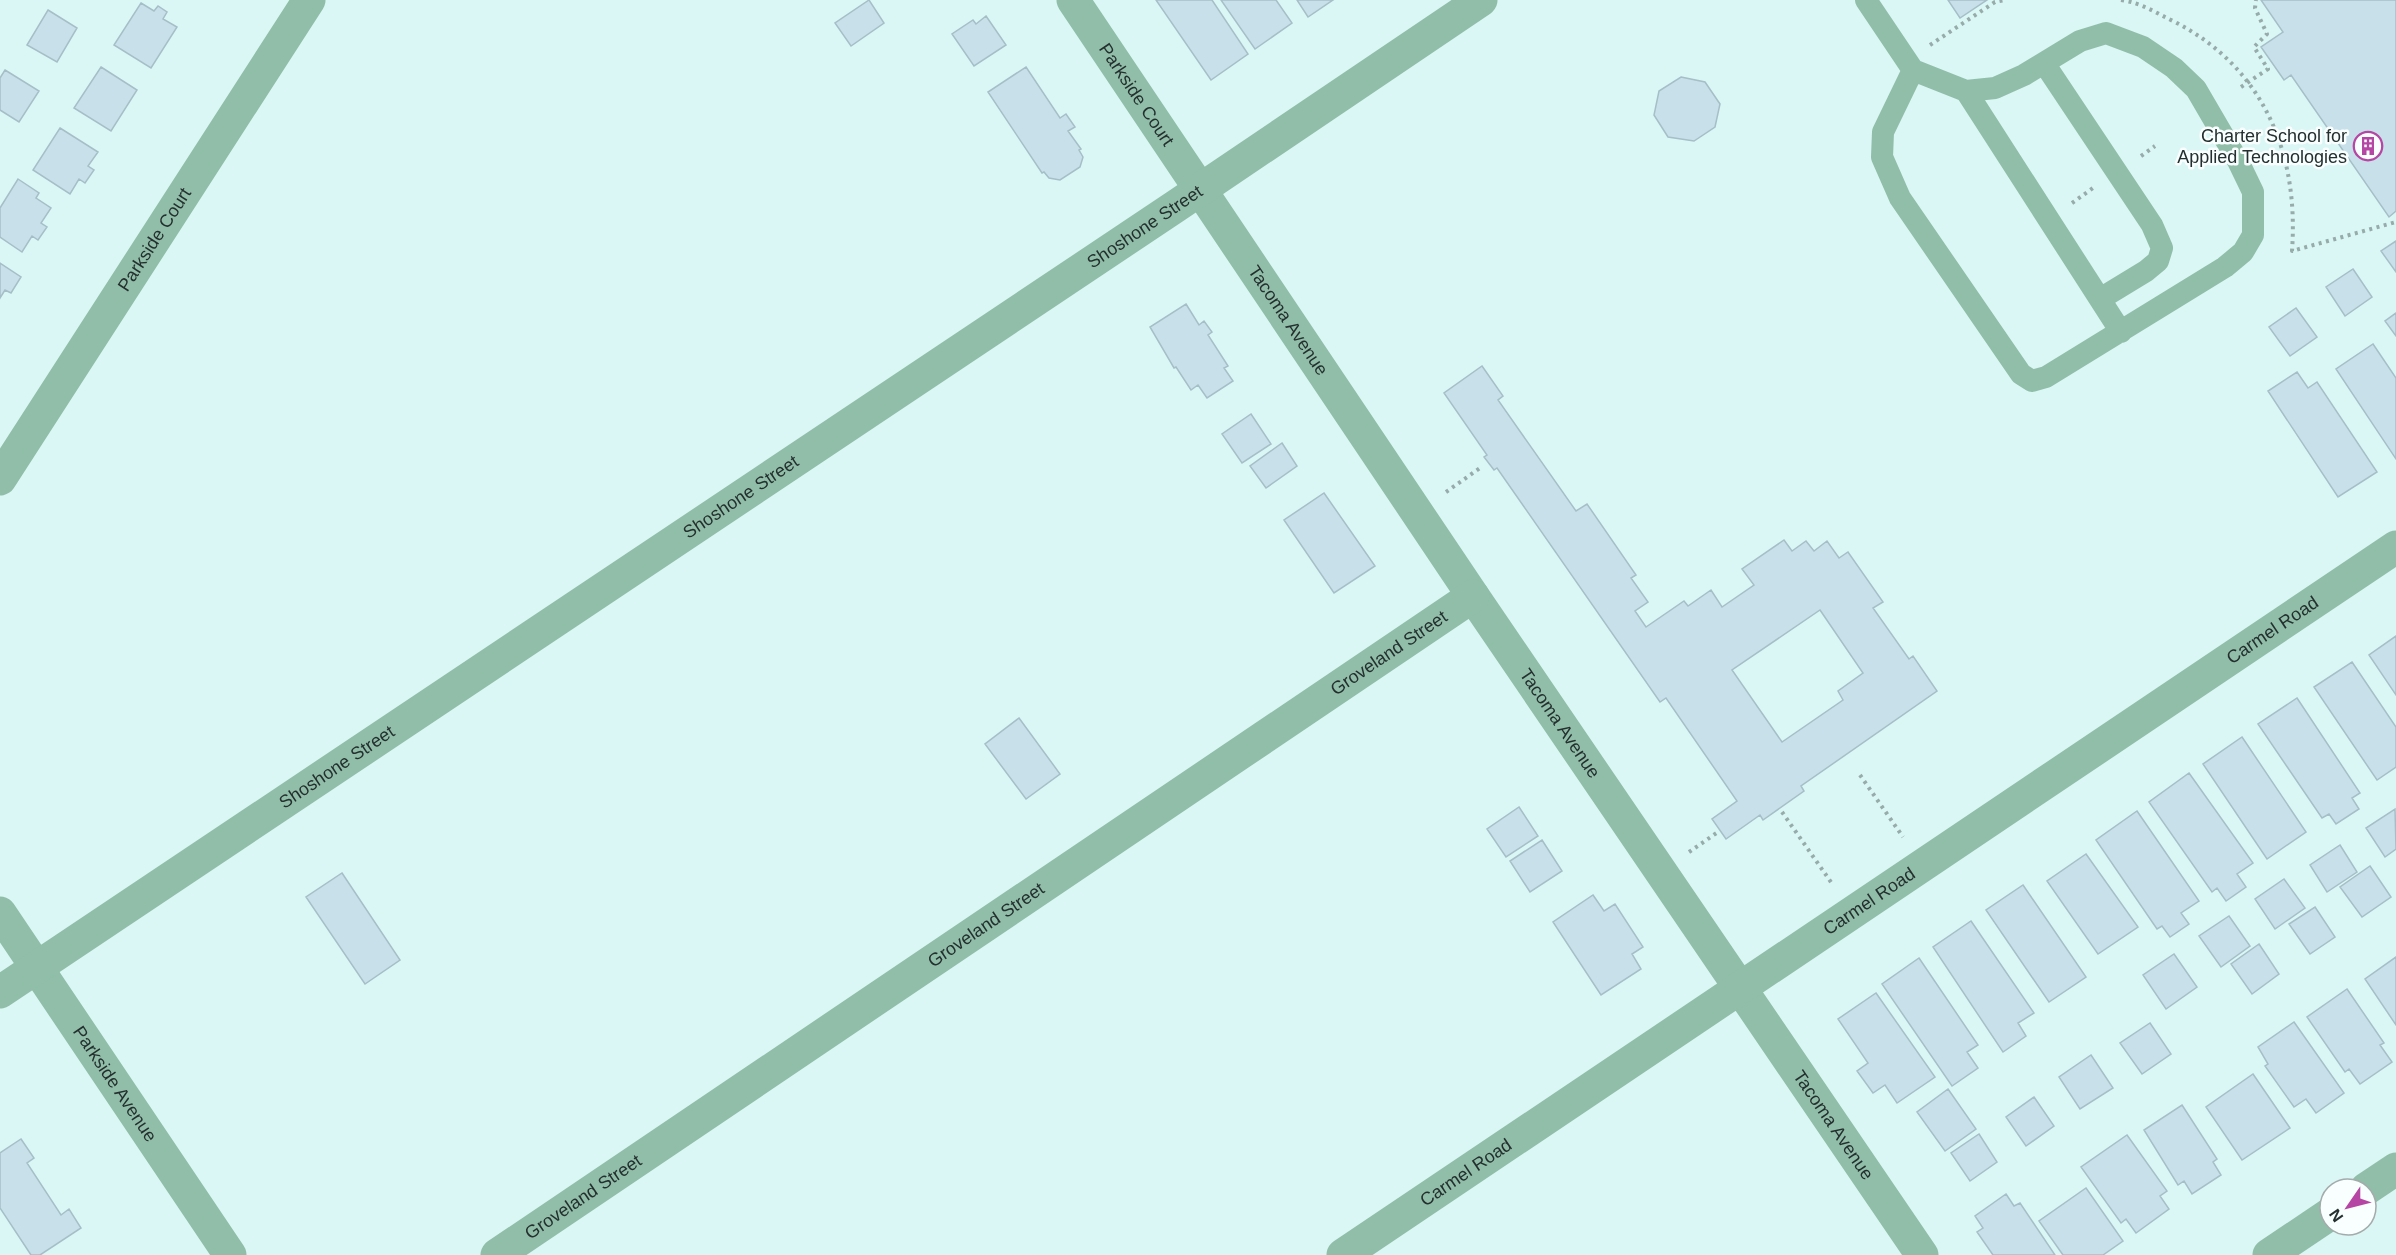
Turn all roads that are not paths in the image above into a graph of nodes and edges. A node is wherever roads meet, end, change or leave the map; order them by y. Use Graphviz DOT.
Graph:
graph roads {
  1 [pos="309,0"];
  2 [pos="1073,0"];
  3 [pos="1481,0"];
  4 [pos="1866,0"];
  5 [pos="2044,63"];
  6 [pos="1913,70"];
  7 [pos="1966,91"];
  8 [pos="1201,190"];
  9 [pos="2100,298"];
  10 [pos="2121,332"];
  11 [pos="0,479"];
  12 [pos="2396,547"];
  13 [pos="1473,596"];
  14 [pos="0,913"];
  15 [pos="36,968"];
  16 [pos="1741,988"];
  17 [pos="0,992"];
  18 [pos="2396,1169"];
  19 [pos="2378,1182"];
  20 [pos="2318,1222"];
  21 [pos="230,1255"];
  22 [pos="497,1255"];
  23 [pos="1343,1255"];
  24 [pos="1922,1255"];
  25 [pos="2269,1255"];
  1 -- 11 [label="street, Parkside Court"];
  2 -- 8 [label="street, Parkside Court"];
  3 -- 8 [label="street, Shoshone Street"];
  4 -- 6 [label="lane"];
  5 -- 7 [label="lane"];
  5 -- 9 [label="lane"];
  5 -- 10 [label="lane"];
  6 -- 7 [label="lane"];
  6 -- 10 [label="lane"];
  7 -- 9 [label="lane"];
  8 -- 13 [label="street, Tacoma Avenue"];
  8 -- 15 [label="street, Shoshone Street"];
  9 -- 10 [label="lane"];
  12 -- 16 [label="street, Carmel Road"];
  13 -- 16 [label="street, Tacoma Avenue"];
  13 -- 22 [label="street, Groveland Street"];
  14 -- 15 [label="street, Parkside Avenue"];
  15 -- 17 [label="street, Shoshone Street"];
  15 -- 21 [label="street, Parkside Avenue"];
  16 -- 23 [label="street, Carmel Road"];
  16 -- 24 [label="street, Tacoma Avenue"];
  18 -- 19 [label="street"];
  20 -- 25 [label="street"];
}
